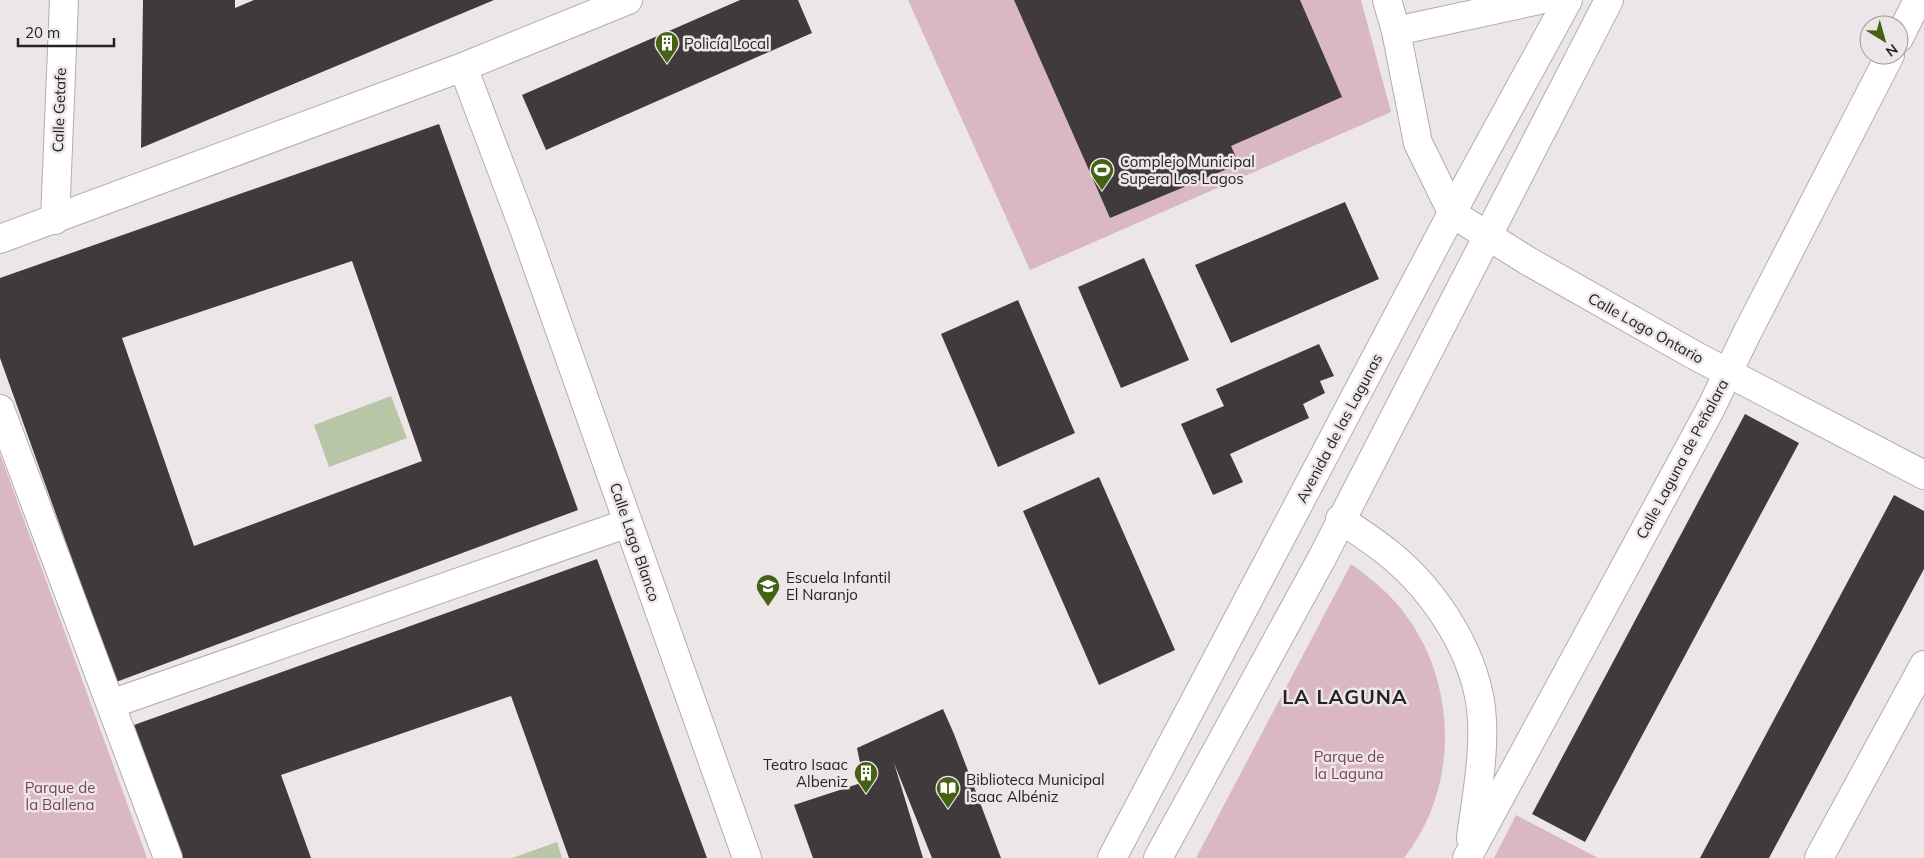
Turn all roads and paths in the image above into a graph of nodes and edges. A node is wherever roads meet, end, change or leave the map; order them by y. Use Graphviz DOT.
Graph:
graph roads {
  1 [pos="64,0"];
  2 [pos="1387,0"];
  3 [pos="1538,0"];
  4 [pos="1568,0"];
  5 [pos="1609,0"];
  6 [pos="1918,0"];
  7 [pos="616,3"];
  8 [pos="1909,18"];
  9 [pos="1396,31"];
  10 [pos="1885,65"];
  11 [pos="463,67"];
  12 [pos="1453,214"];
  13 [pos="55,220"];
  14 [pos="1487,236"];
  15 [pos="0,239"];
  16 [pos="1728,372"];
  17 [pos="0,409"];
  18 [pos="1924,475"];
  19 [pos="1340,519"];
  20 [pos="628,523"];
  21 [pos="1924,665"];
  22 [pos="111,704"];
  23 [pos="1468,857"];
  24 [pos="168,858"];
  25 [pos="747,858"];
  26 [pos="1112,858"];
  27 [pos="1158,858"];
  28 [pos="1819,858"];
  1 -- 13 [label="street, Calle Getafe"];
  2 -- 9 [label="street"];
  3 -- 9 [label="street"];
  4 -- 12 [label="street, Avenida de las Lagunas"];
  5 -- 14 [label="street"];
  6 -- 8 [label="street"];
  7 -- 11 [label="street"];
  9 -- 12 [label="street"];
  10 -- 16 [label="street, Calle Laguna de Peñalara"];
  11 -- 13 [label="street"];
  11 -- 20 [label="street, Calle Lago Blanco"];
  12 -- 14 [label="street, Calle Lago Ontario"];
  12 -- 26 [label="street, Avenida de las Lagunas"];
  13 -- 15 [label="street"];
  14 -- 16 [label="street, Calle Lago Ontario"];
  14 -- 19 [label="street"];
  16 -- 18 [label="street, Calle Lago Ontario"];
  16 -- 23 [label="street, Calle Laguna de Peñalara"];
  17 -- 22 [label="street"];
  19 -- 23 [label="street"];
  19 -- 27 [label="street"];
  20 -- 22 [label="street"];
  20 -- 25 [label="street, Calle Lago Blanco"];
  21 -- 28 [label="street"];
  22 -- 24 [label="street"];
}
